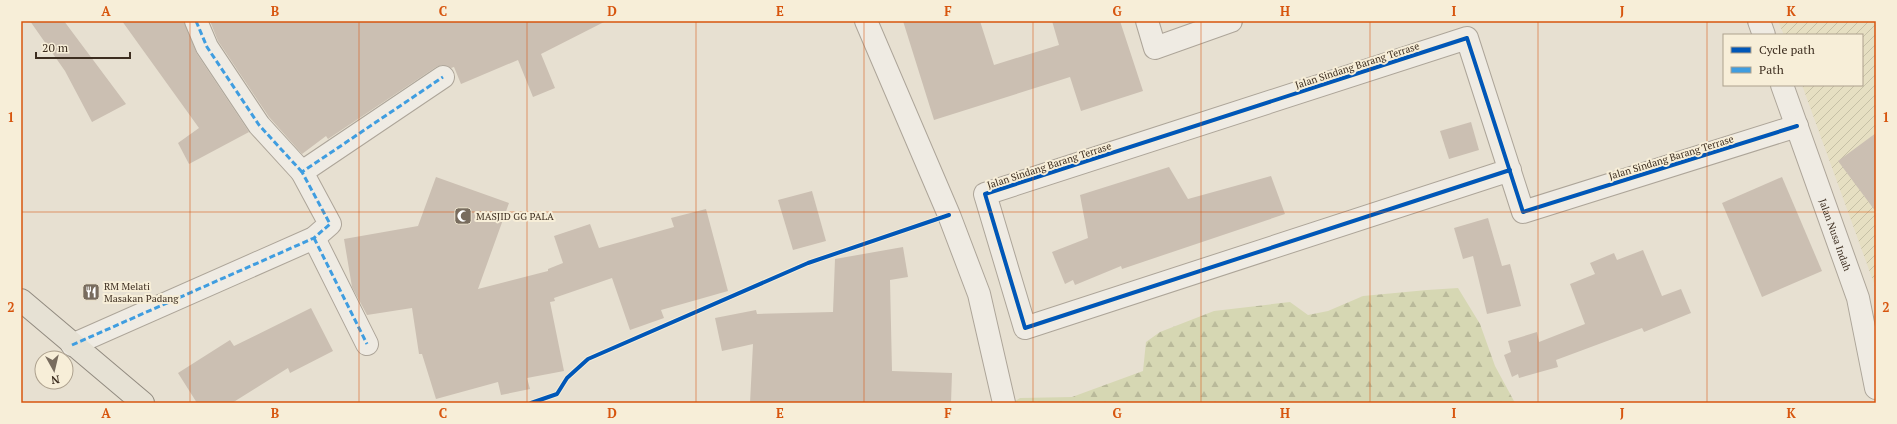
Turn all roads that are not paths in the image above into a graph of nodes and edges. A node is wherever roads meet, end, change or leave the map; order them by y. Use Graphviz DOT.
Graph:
graph roads {
  1 [pos="196,21"];
  2 [pos="866,21"];
  3 [pos="1147,21"];
  4 [pos="1231,21"];
  5 [pos="1759,21"];
  6 [pos="1764,34"];
  7 [pos="443,77"];
  8 [pos="1782,86"];
  9 [pos="1797,126"];
  10 [pos="1510,170"];
  11 [pos="302,172"];
  12 [pos="314,238"];
  13 [pos="21,300"];
  14 [pos="367,344"];
  15 [pos="72,345"];
  16 [pos="1876,388"];
  17 [pos="143,403"];
  18 [pos="1004,403"];
  1 -- 11 [label="street"];
  2 -- 18 [label="street"];
  3 -- 4 [label="street"];
  5 -- 6 [label="street"];
  7 -- 11 [label="street"];
  8 -- 9 [label="street, Jalan Nusa Indah"];
  9 -- 10 [label="street, Jalan Sindang Barang Terrase"];
  9 -- 16 [label="street, Jalan Nusa Indah"];
  10 -- 10 [label="street, Jalan Sindang Barang Terrase"];
  11 -- 12 [label="street"];
  12 -- 14 [label="street"];
  12 -- 15 [label="street"];
  13 -- 15 [label="main road"];
  15 -- 17 [label="main road"];
}
